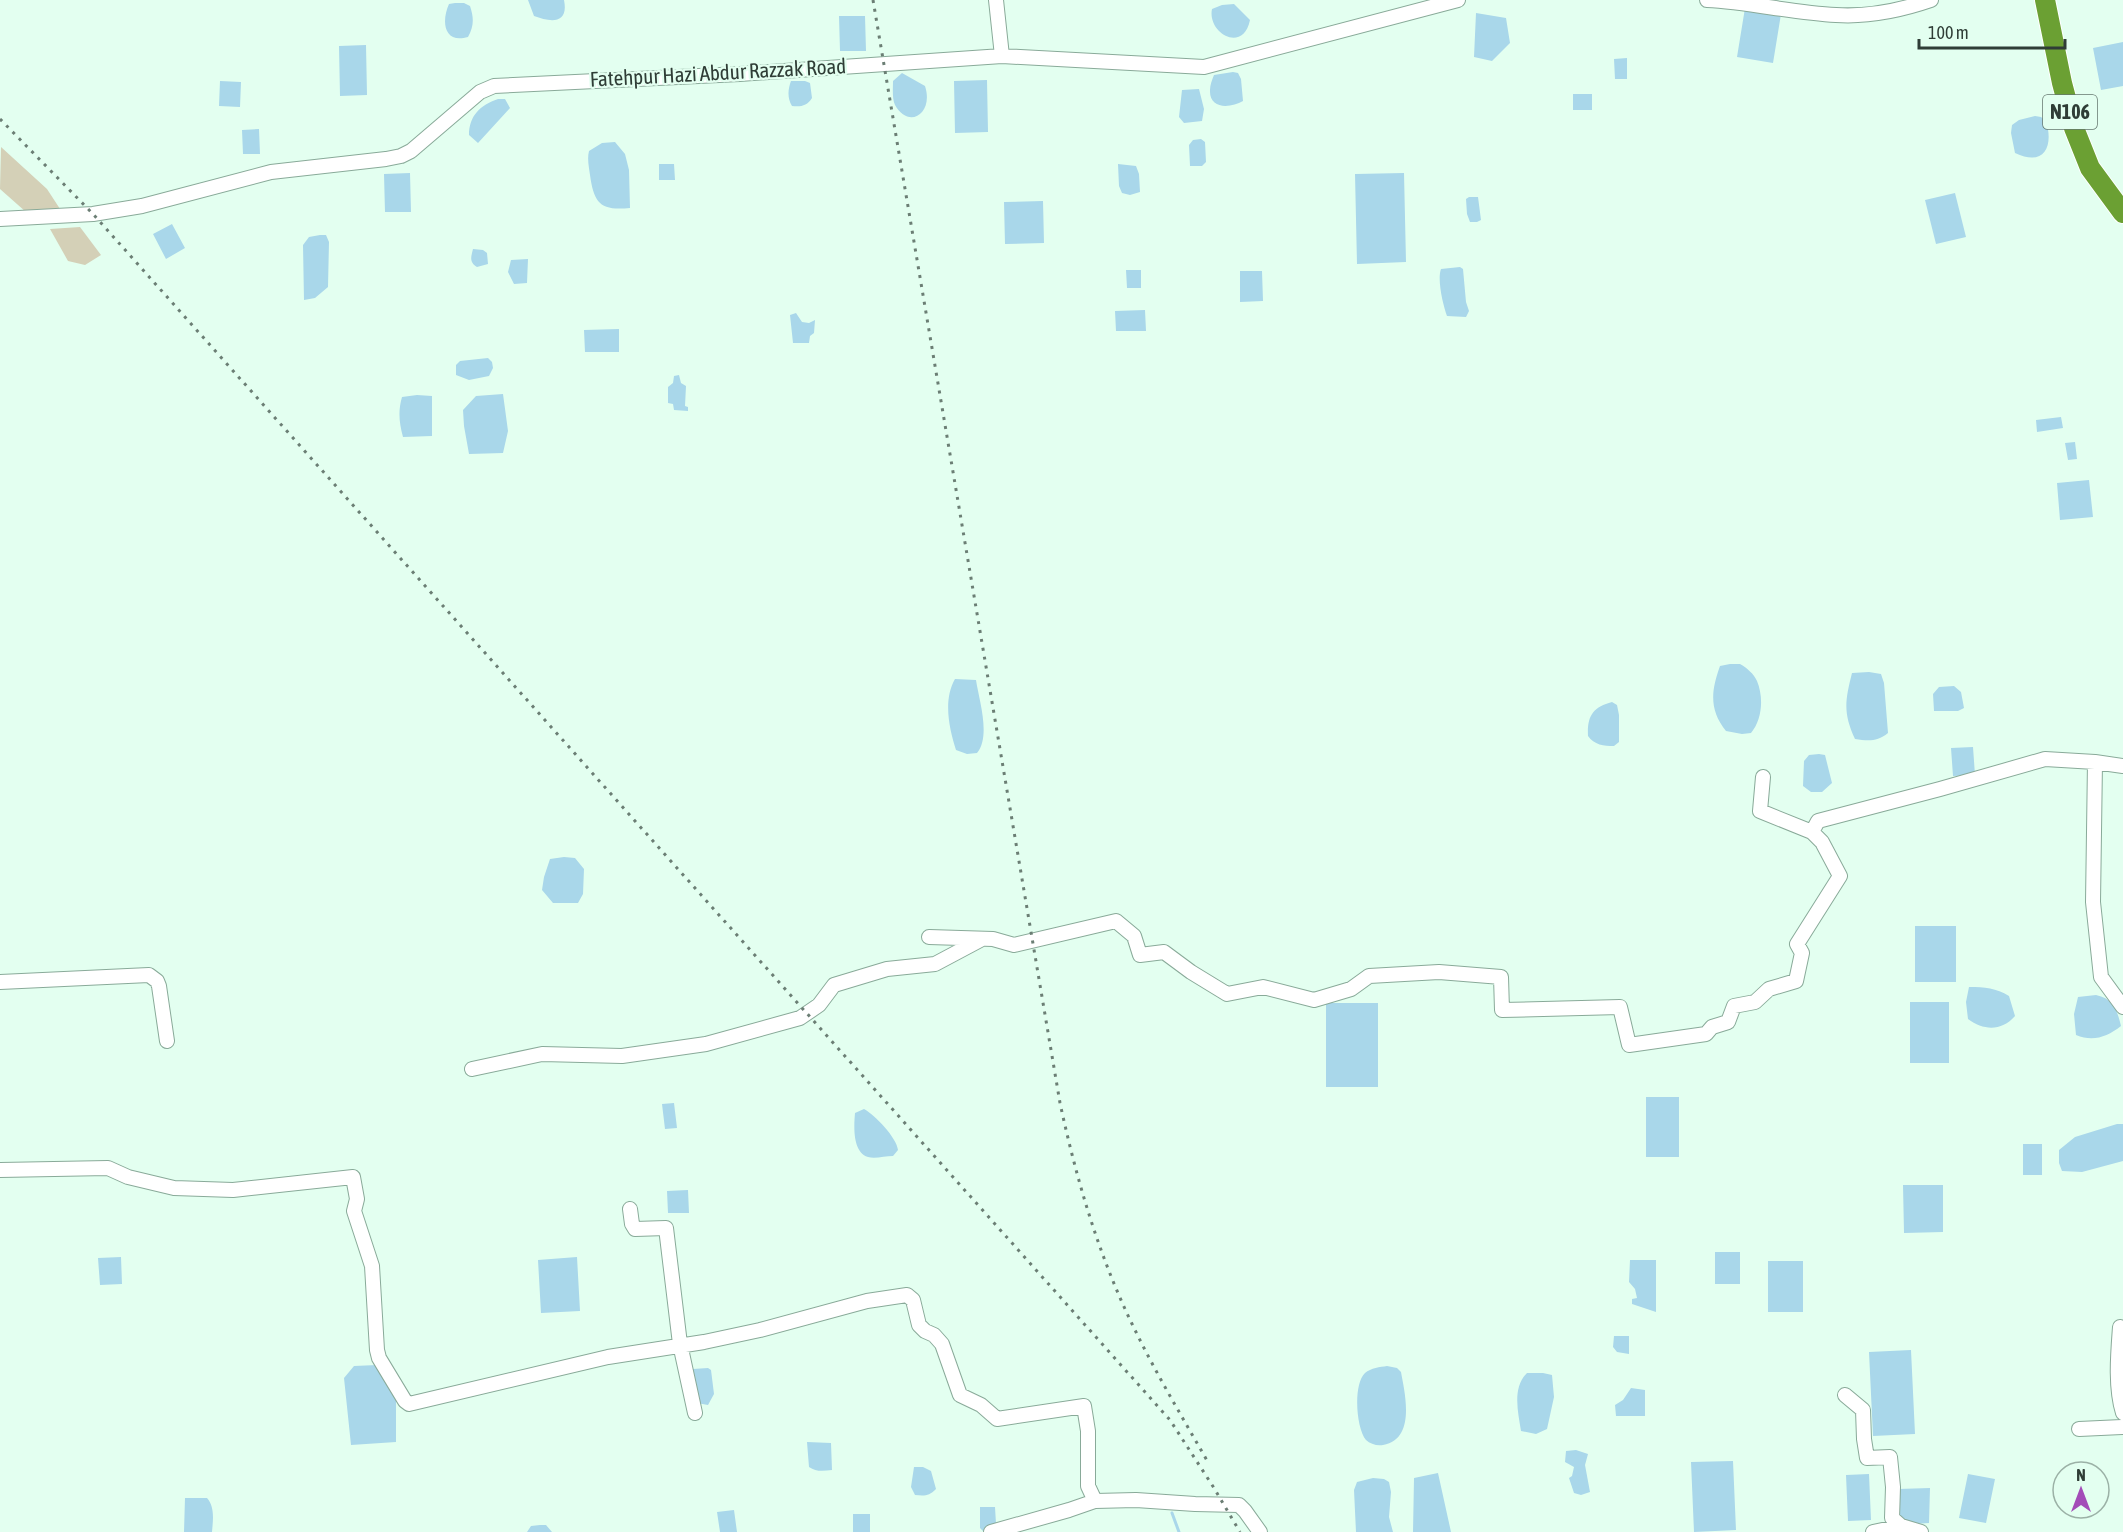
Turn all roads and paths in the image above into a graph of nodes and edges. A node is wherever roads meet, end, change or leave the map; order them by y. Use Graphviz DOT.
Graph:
graph roads {
  1 [pos="996,0"];
  2 [pos="1458,0"];
  3 [pos="1707,0"];
  4 [pos="1931,0"];
  5 [pos="2045,0"];
  6 [pos="2056,0"];
  7 [pos="1002,56"];
  8 [pos="2123,192"];
  9 [pos="2123,213"];
  10 [pos="0,219"];
  11 [pos="2095,762"];
  12 [pos="2123,766"];
  13 [pos="1763,777"];
  14 [pos="1812,832"];
  15 [pos="929,937"];
  16 [pos="984,938"];
  17 [pos="0,982"];
  18 [pos="2123,1007"];
  19 [pos="167,1041"];
  20 [pos="472,1069"];
  21 [pos="0,1170"];
  22 [pos="630,1209"];
  23 [pos="2120,1327"];
  24 [pos="680,1344"];
  25 [pos="1845,1395"];
  26 [pos="695,1413"];
  27 [pos="2123,1413"];
  28 [pos="2123,1426"];
  29 [pos="2079,1429"];
  30 [pos="1095,1501"];
  31 [pos="1901,1526"];
  32 [pos="991,1532"];
  33 [pos="1260,1532"];
  34 [pos="1873,1532"];
  35 [pos="1921,1532"];
  1 -- 7 [label="street"];
  2 -- 7 [label="street, Fatehpur Hazi Abdur Razzak Road"];
  3 -- 4 [label="street"];
  5 -- 9 [label="highway, N106"];
  6 -- 8 [label="highway, N106"];
  7 -- 10 [label="street, Fatehpur Hazi Abdur Razzak Road"];
  11 -- 12 [label="street"];
  11 -- 14 [label="street"];
  11 -- 18 [label="street"];
  13 -- 14 [label="street"];
  14 -- 16 [label="street"];
  15 -- 16 [label="street"];
  16 -- 20 [label="street"];
  17 -- 19 [label="street"];
  21 -- 24 [label="street"];
  22 -- 24 [label="street"];
  23 -- 27 [label="street"];
  24 -- 26 [label="street"];
  24 -- 30 [label="street"];
  25 -- 31 [label="street"];
  28 -- 29 [label="street"];
  30 -- 32 [label="street"];
  30 -- 33 [label="street"];
  31 -- 34 [label="street"];
  31 -- 35 [label="street"];
}
